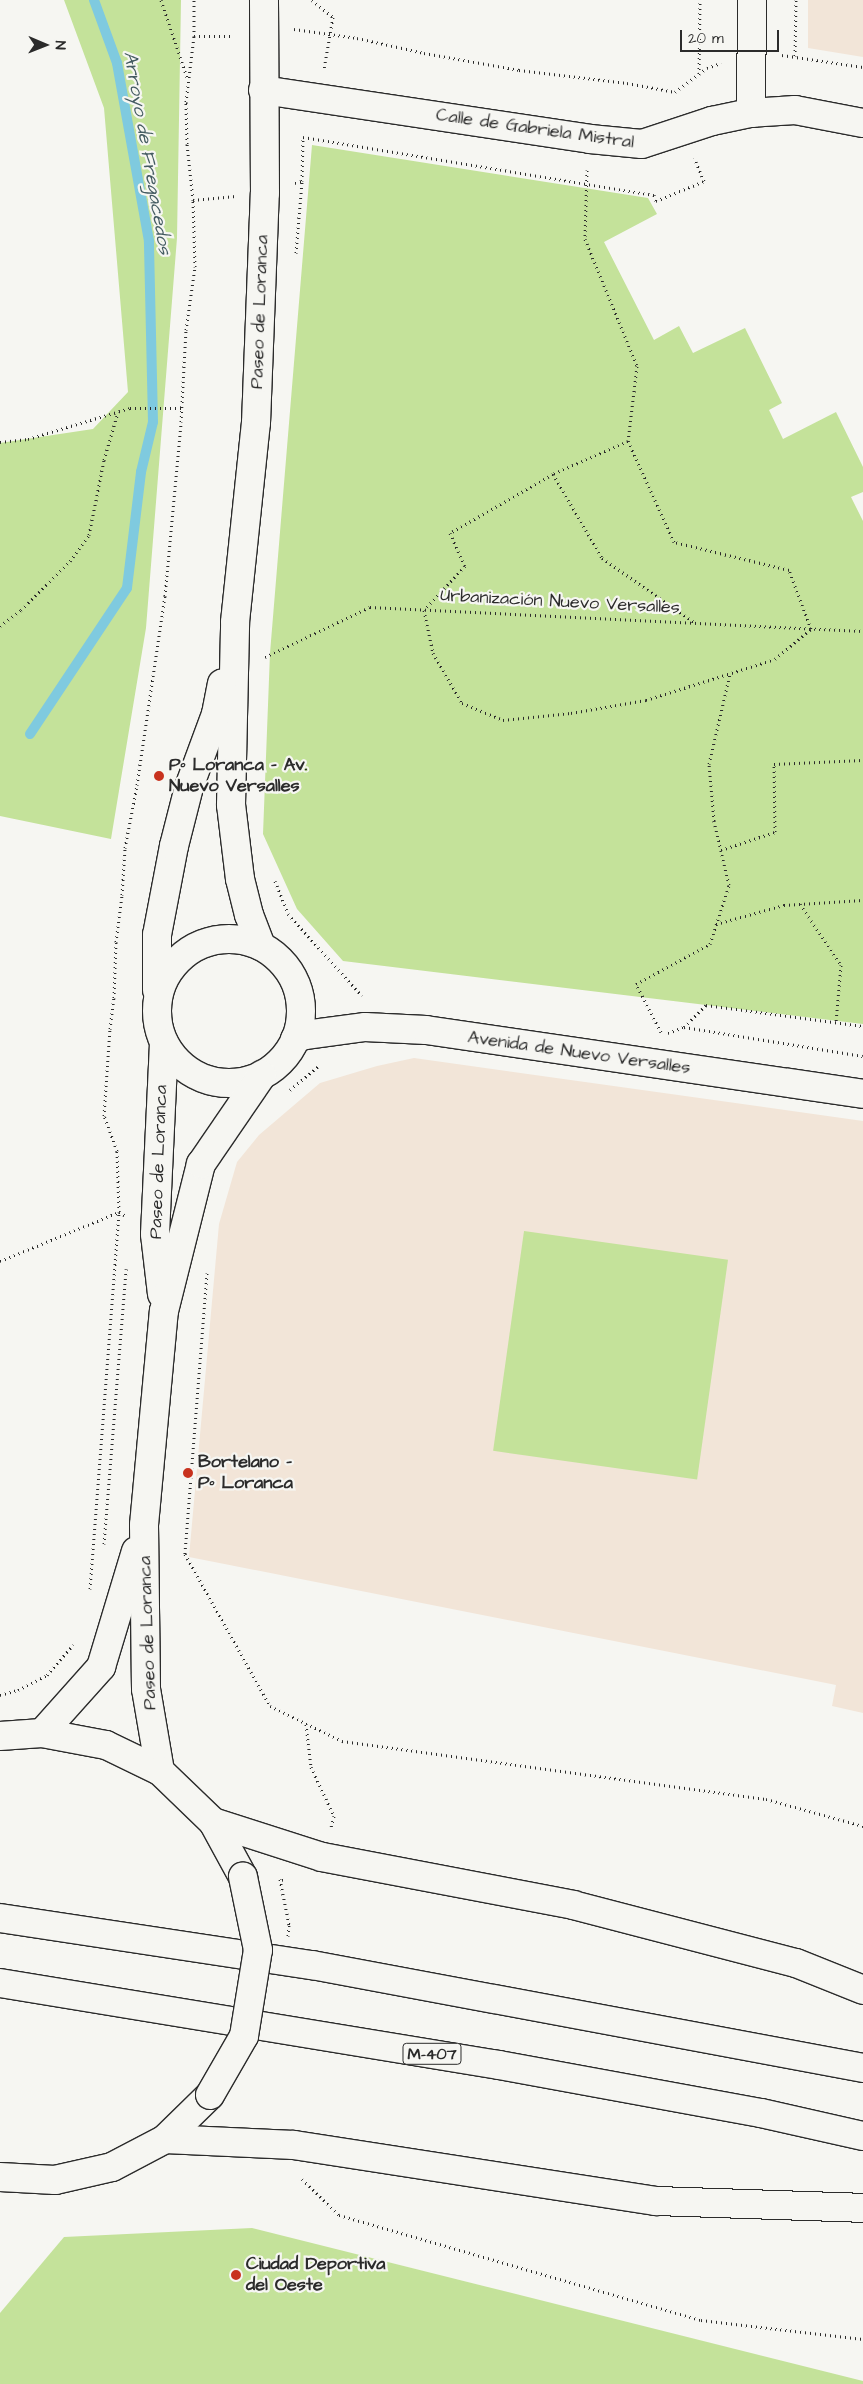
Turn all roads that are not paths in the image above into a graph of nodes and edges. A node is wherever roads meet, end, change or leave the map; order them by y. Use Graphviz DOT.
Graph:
graph roads {
  1 [pos="264,0"];
  2 [pos="752,0"];
  3 [pos="263,90"];
  4 [pos="751,113"];
  5 [pos="863,122"];
  6 [pos="235,622"];
  7 [pos="262,946"];
  8 [pos="157,1002"];
  9 [pos="295,1039"];
  10 [pos="164,1043"];
  11 [pos="262,1075"];
  12 [pos="863,1094"];
  13 [pos="164,1311"];
  14 [pos="144,1525"];
  15 [pos="42,1733"];
  16 [pos="0,1736"];
  17 [pos="160,1771"];
  18 [pos="213,1822"];
  19 [pos="0,1918"];
  20 [pos="0,1983"];
  21 [pos="863,1990"];
  22 [pos="863,2068"];
  23 [pos="863,2136"];
  24 [pos="165,2139"];
  25 [pos="0,2177"];
  26 [pos="863,2208"];
  1 -- 3 [label="main road, Paseo de Loranca"];
  2 -- 4 [label="main road"];
  3 -- 4 [label="main road, Calle de Gabriela Mistral"];
  3 -- 6 [label="main road, Paseo de Loranca"];
  4 -- 5 [label="main road, Calle de Gabriela Mistral"];
  6 -- 7 [label="main road, Paseo de Loranca"];
  6 -- 8 [label="main road, Paseo de Loranca"];
  7 -- 8 [label="main road"];
  7 -- 9 [label="main road"];
  8 -- 10 [label="main road"];
  9 -- 11 [label="main road"];
  9 -- 12 [label="main road, Avenida de Nuevo Versalles"];
  10 -- 11 [label="main road"];
  10 -- 13 [label="main road, Paseo de Loranca"];
  11 -- 13 [label="main road, Paseo de Loranca"];
  13 -- 14 [label="main road, Paseo de Loranca"];
  14 -- 15 [label="main road, Paseo de Loranca"];
  14 -- 17 [label="main road, Paseo de Loranca"];
  15 -- 16 [label="main road"];
  15 -- 17 [label="main road"];
  17 -- 18 [label="main road"];
  18 -- 21 [label="main road"];
  18 -- 24 [label="main road, bridge"];
  19 -- 22 [label="main road"];
  20 -- 23 [label="main road, M-407"];
  24 -- 25 [label="main road"];
  24 -- 26 [label="main road"];
}
